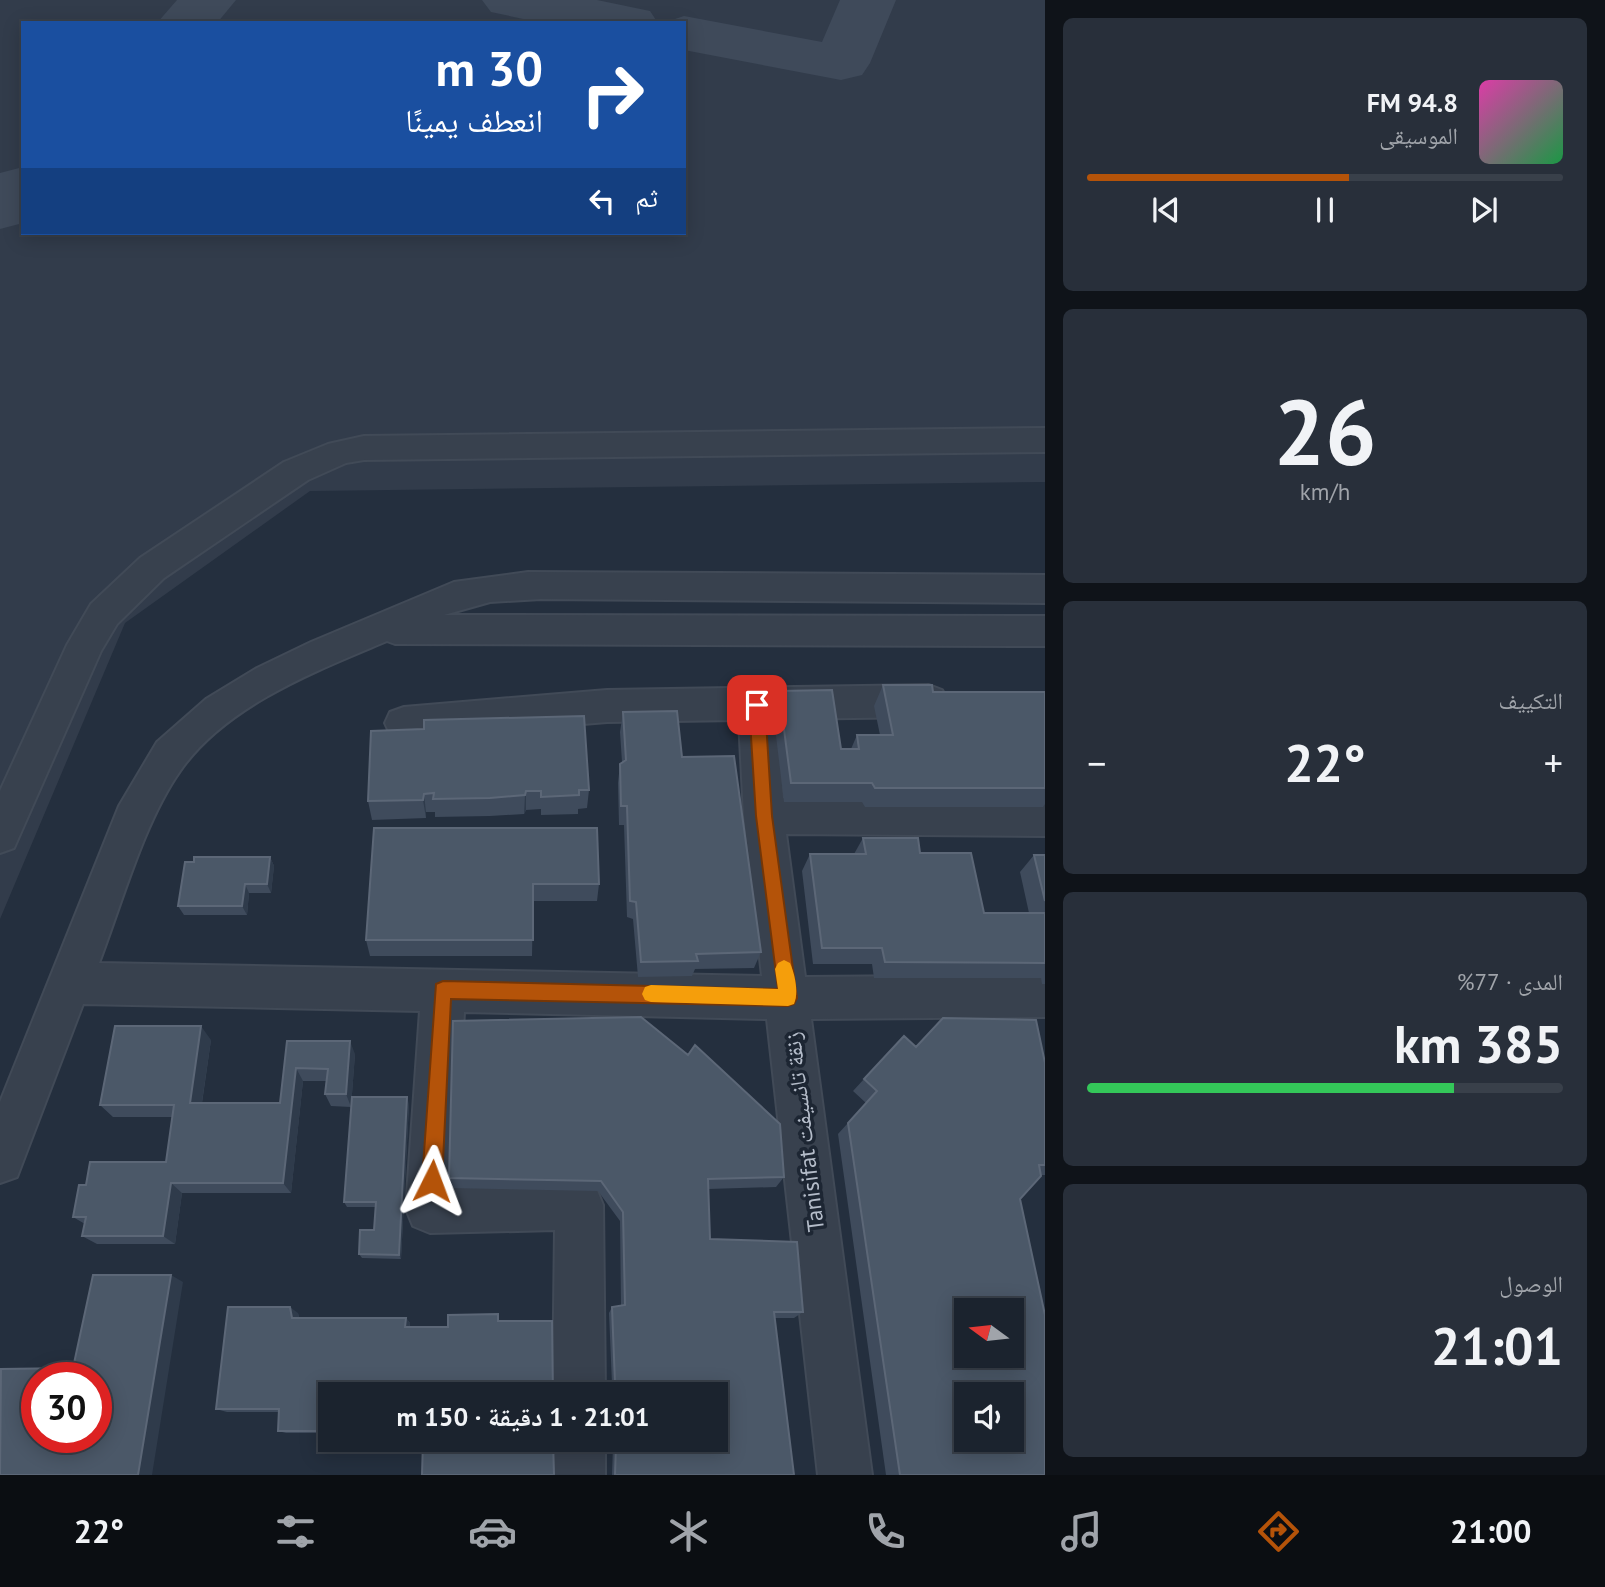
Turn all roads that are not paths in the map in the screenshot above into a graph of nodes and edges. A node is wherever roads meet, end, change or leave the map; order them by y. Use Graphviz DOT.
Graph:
graph roads {
  1 [pos="1045,440"];
  2 [pos="1045,589"];
  3 [pos="376,629"];
  4 [pos="1045,631"];
  5 [pos="961,701"];
  6 [pos="757,705"];
  7 [pos="404,723"];
  8 [pos="764,816"];
  9 [pos="1045,818"];
  10 [pos="0,835"];
  11 [pos="71,983"];
  12 [pos="443,990"];
  13 [pos="1045,996"];
  14 [pos="788,998"];
  15 [pos="0,1160"];
  16 [pos="579,1382"];
  17 [pos="579,1452"];
  18 [pos="578,1475"];
  19 [pos="845,1475"];
  1 -- 10 [label="street"];
  2 -- 3 [label="street"];
  3 -- 4 [label="street"];
  3 -- 11 [label="street"];
  5 -- 6 [label="street"];
  6 -- 7 [label="street"];
  6 -- 8 [label="street, Tanisifat زنقة تانسيفت"];
  8 -- 9 [label="street"];
  8 -- 14 [label="street, Tanisifat زنقة تانسيفت"];
  11 -- 12 [label="street"];
  11 -- 15 [label="street"];
  12 -- 14 [label="street"];
  12 -- 16 [label="street"];
  13 -- 14 [label="street"];
  14 -- 19 [label="street, Tanisifat زنقة تانسيفت"];
  17 -- 18 [label="street"];
}
